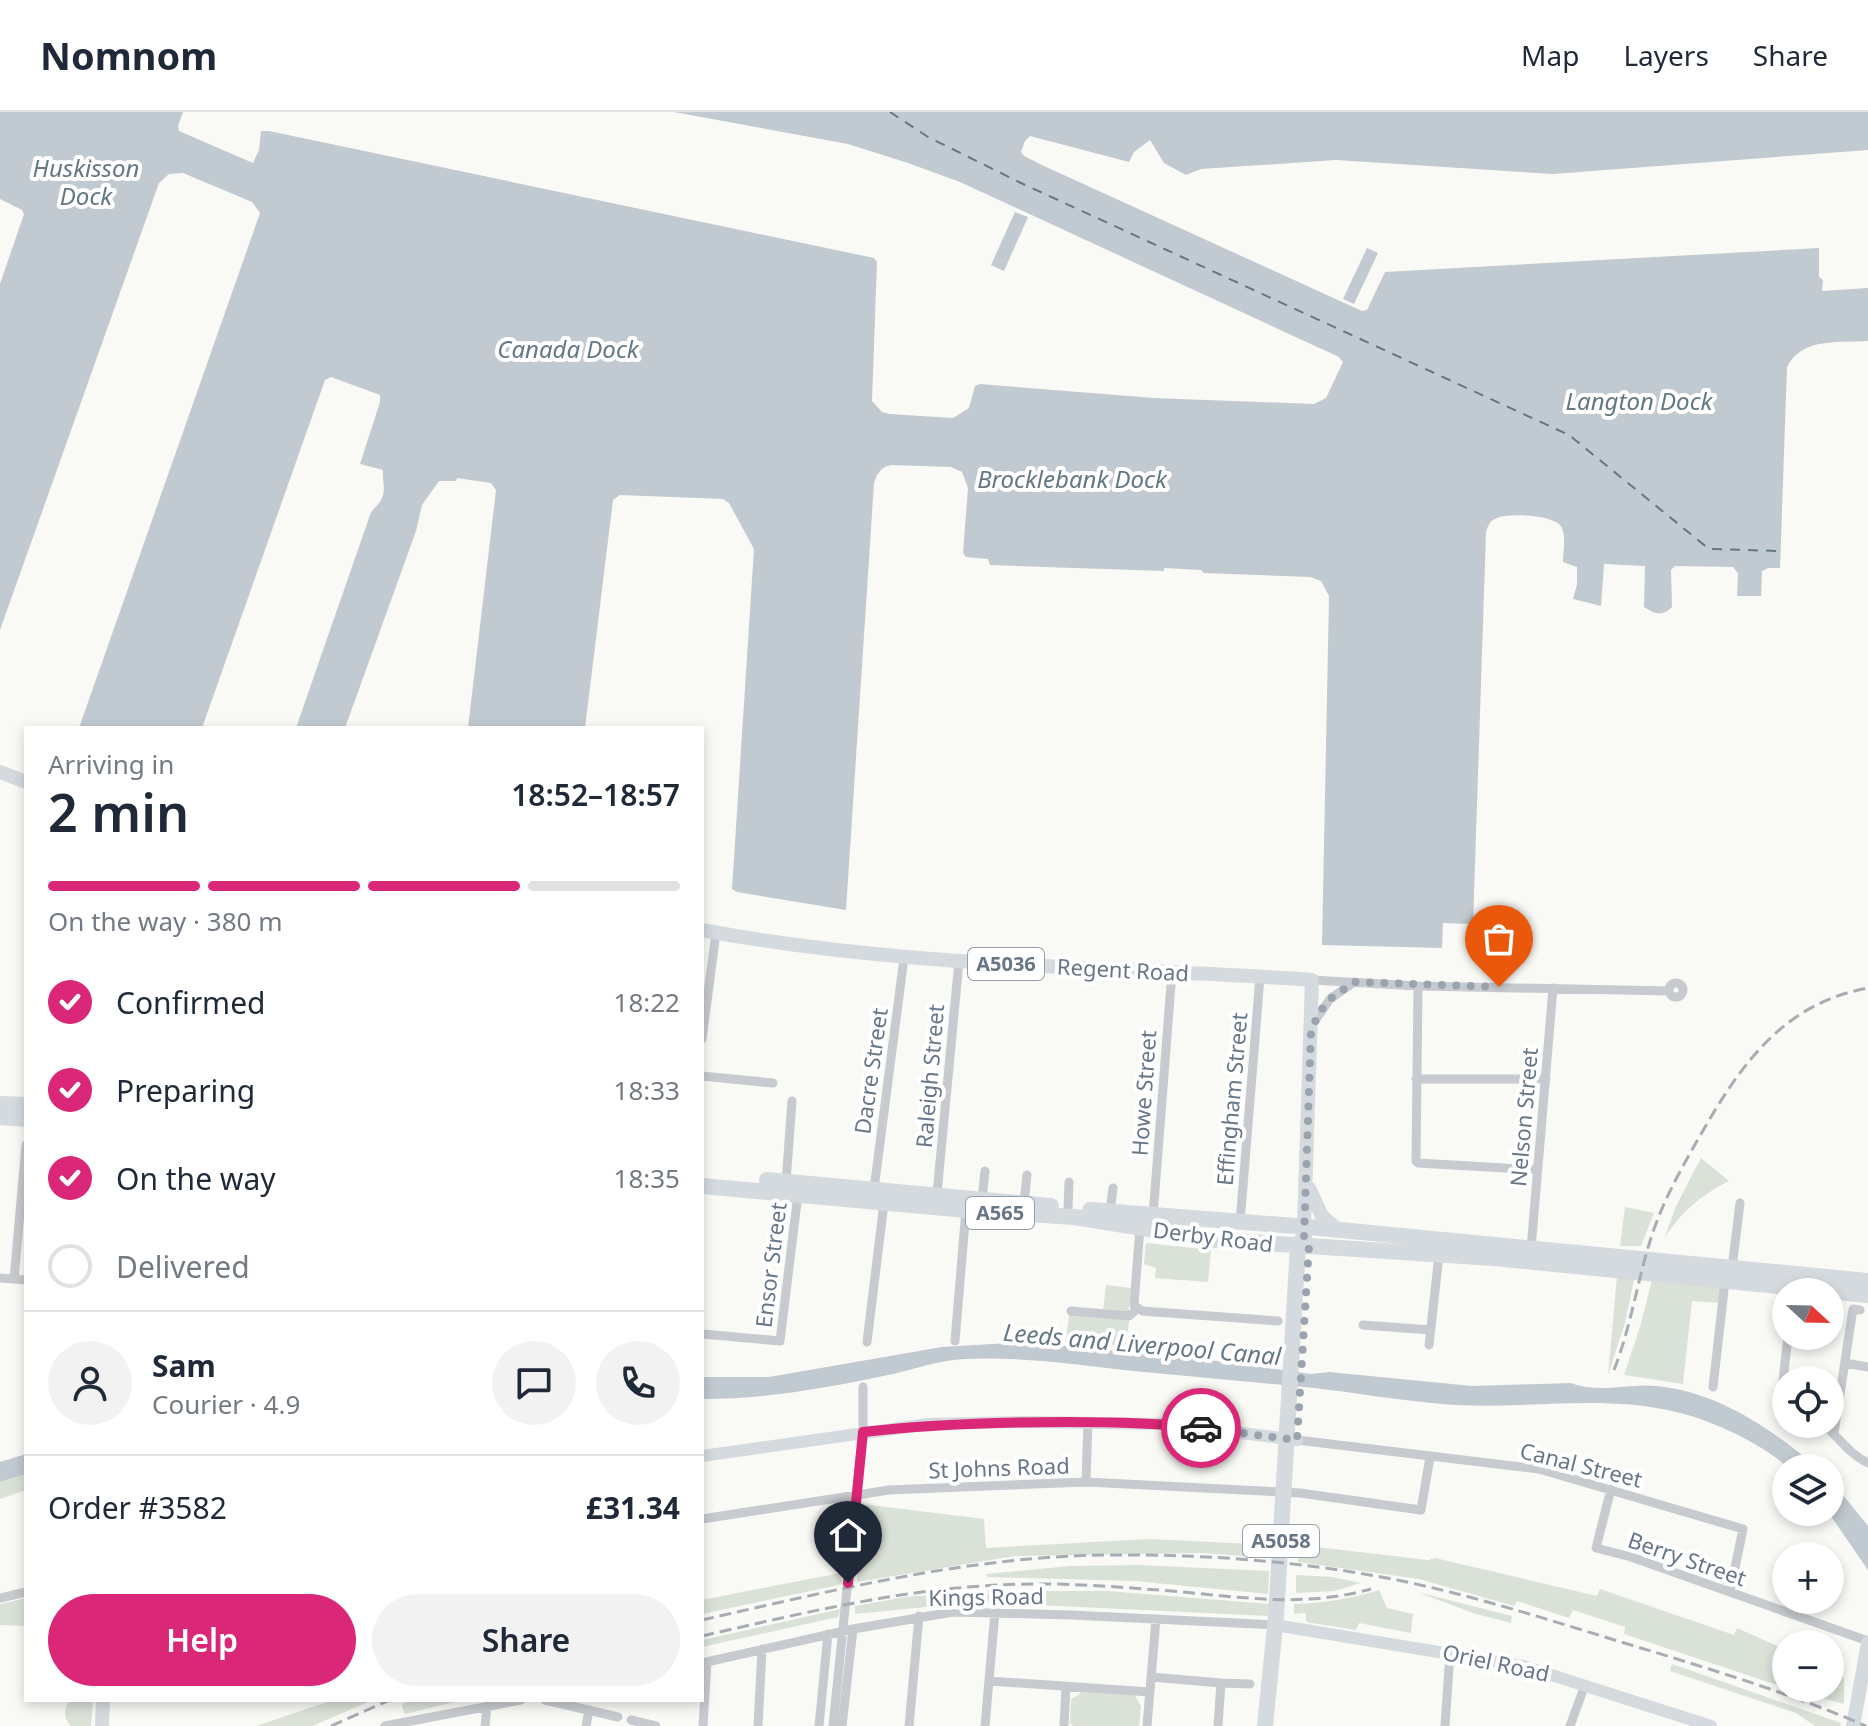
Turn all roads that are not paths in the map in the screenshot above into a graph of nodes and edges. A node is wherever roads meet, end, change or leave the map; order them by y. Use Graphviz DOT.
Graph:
graph roads {
  1 [pos="0,772"];
  2 [pos="24,781"];
  3 [pos="709,932"];
  4 [pos="904,958"];
  5 [pos="959,961"];
  6 [pos="1172,972"];
  7 [pos="1260,977"];
  8 [pos="1312,980"];
  9 [pos="1354,982"];
  10 [pos="1418,986"];
  11 [pos="1553,988"];
  12 [pos="1669,991"];
  13 [pos="704,1008"];
  14 [pos="1311,1028"];
  15 [pos="704,1076"];
  16 [pos="1416,1079"];
  17 [pos="1546,1079"];
  18 [pos="773,1083"];
  19 [pos="792,1101"];
  20 [pos="0,1104"];
  21 [pos="24,1105"];
  22 [pos="0,1117"];
  23 [pos="24,1119"];
  24 [pos="24,1167"];
  25 [pos="1538,1170"];
  26 [pos="985,1171"];
  27 [pos="704,1175"];
  28 [pos="1027,1175"];
  29 [pos="1306,1180"];
  30 [pos="1069,1182"];
  31 [pos="704,1186"];
  32 [pos="792,1188"];
  33 [pos="1113,1188"];
  34 [pos="874,1189"];
  35 [pos="937,1194"];
  36 [pos="982,1199"];
  37 [pos="1024,1202"];
  38 [pos="884,1203"];
  39 [pos="1740,1203"];
  40 [pos="1068,1208"];
  41 [pos="966,1210"];
  42 [pos="1110,1212"];
  43 [pos="1153,1216"];
  44 [pos="1240,1223"];
  45 [pos="1140,1228"];
  46 [pos="1338,1230"];
  47 [pos="1304,1239"];
  48 [pos="1531,1249"];
  49 [pos="1439,1255"];
  50 [pos="1634,1264"];
  51 [pos="1728,1275"];
  52 [pos="0,1278"];
  53 [pos="14,1279"];
  54 [pos="24,1280"];
  55 [pos="1868,1281"];
  56 [pos="1868,1295"];
  57 [pos="1138,1308"];
  58 [pos="1860,1310"];
  59 [pos="1071,1311"];
  60 [pos="1278,1321"];
  61 [pos="1363,1325"];
  62 [pos="1431,1330"];
  63 [pos="704,1334"];
  64 [pos="955,1341"];
  65 [pos="867,1342"];
  66 [pos="1429,1345"];
  67 [pos="1845,1363"];
  68 [pos="1868,1367"];
  69 [pos="1844,1369"];
  70 [pos="863,1387"];
  71 [pos="1713,1387"];
  72 [pos="1088,1422"];
  73 [pos="863,1432"];
  74 [pos="1292,1434"];
  75 [pos="1838,1438"];
  76 [pos="704,1456"];
  77 [pos="1430,1457"];
  78 [pos="1868,1463"];
  79 [pos="1086,1482"];
  80 [pos="1611,1489"];
  81 [pos="856,1495"];
  82 [pos="704,1519"];
  83 [pos="24,1592"];
  84 [pos="1730,1592"];
  85 [pos="0,1598"];
  86 [pos="995,1612"];
  87 [pos="919,1616"];
  88 [pos="1156,1619"];
  89 [pos="1281,1621"];
  90 [pos="853,1629"];
  91 [pos="828,1634"];
  92 [pos="1868,1642"];
  93 [pos="762,1649"];
  94 [pos="1450,1653"];
  95 [pos="704,1662"];
  96 [pos="1151,1677"];
  97 [pos="989,1681"];
  98 [pos="1221,1683"];
  99 [pos="1250,1684"];
  100 [pos="1585,1685"];
  101 [pos="1066,1687"];
  102 [pos="1150,1692"];
  103 [pos="103,1702"];
  104 [pos="510,1702"];
  105 [pos="554,1702"];
  106 [pos="703,1702"];
  107 [pos="487,1706"];
  108 [pos="589,1710"];
  109 [pos="618,1717"];
  110 [pos="631,1720"];
  111 [pos="432,1721"];
  112 [pos="102,1724"];
  113 [pos="650,1725"];
  114 [pos="385,1726"];
  115 [pos="485,1726"];
  116 [pos="586,1726"];
  117 [pos="703,1726"];
  118 [pos="758,1726"];
  119 [pos="819,1726"];
  120 [pos="833,1726"];
  121 [pos="842,1726"];
  122 [pos="909,1726"];
  123 [pos="985,1726"];
  124 [pos="1064,1726"];
  125 [pos="1147,1726"];
  126 [pos="1218,1726"];
  127 [pos="1265,1726"];
  128 [pos="1275,1726"];
  129 [pos="1445,1726"];
  130 [pos="1570,1726"];
  131 [pos="1711,1726"];
  132 [pos="1853,1726"];
  1 -- 2 [label="main road"];
  3 -- 4 [label="main road, Regent Road / A5036"];
  3 -- 13 [label="street"];
  4 -- 5 [label="main road, Regent Road / A5036"];
  4 -- 34 [label="street, Dacre Street"];
  5 -- 6 [label="main road, Regent Road / A5036"];
  5 -- 35 [label="street, Raleigh Street"];
  6 -- 7 [label="main road, Regent Road / A5036"];
  6 -- 43 [label="street, Howe Street"];
  7 -- 8 [label="main road, Regent Road / A5036"];
  7 -- 44 [label="street, Effingham Street"];
  8 -- 9 [label="street, Regent Road"];
  8 -- 14 [label="main road, A5058"];
  9 -- 10 [label="street, Regent Road"];
  9 -- 14 [label="street"];
  10 -- 11 [label="street, Regent Road"];
  10 -- 16 [label="street"];
  11 -- 12 [label="street, Regent Road"];
  11 -- 17 [label="street, Nelson Street"];
  14 -- 29 [label="main road, A5058"];
  15 -- 18 [label="street"];
  16 -- 17 [label="street"];
  16 -- 25 [label="street"];
  17 -- 25 [label="street, Nelson Street"];
  19 -- 32 [label="street, Ensor Street"];
  20 -- 21 [label="highway"];
  22 -- 23 [label="highway"];
  24 -- 53 [label="street"];
  25 -- 48 [label="street, Nelson Street"];
  26 -- 36 [label="street"];
  27 -- 32 [label="highway, Derby Road / A565"];
  28 -- 37 [label="street"];
  29 -- 46 [label="main road"];
  29 -- 47 [label="main road, A5058"];
  30 -- 40 [label="street"];
  31 -- 32 [label="highway, Derby Road / A565"];
  32 -- 34 [label="highway, Derby Road / A565"];
  32 -- 38 [label="highway, Derby Road / A565"];
  32 -- 63 [label="street, Ensor Street"];
  33 -- 42 [label="street"];
  34 -- 35 [label="highway, Derby Road / A565"];
  35 -- 36 [label="highway, Derby Road / A565"];
  36 -- 37 [label="highway, Derby Road / A565"];
  37 -- 40 [label="highway, Derby Road / A565"];
  38 -- 41 [label="highway, Derby Road / A565"];
  38 -- 65 [label="street"];
  39 -- 51 [label="street"];
  40 -- 42 [label="highway, Derby Road / A565"];
  41 -- 45 [label="highway, Derby Road / A565"];
  41 -- 64 [label="street"];
  42 -- 43 [label="highway, Derby Road / A565"];
  43 -- 44 [label="highway, Derby Road / A565"];
  44 -- 47 [label="highway, Derby Road / A565"];
  45 -- 47 [label="highway, Derby Road / A565"];
  45 -- 57 [label="street"];
  46 -- 47 [label="highway, Derby Road / A565"];
  46 -- 48 [label="highway, Derby Road / A565"];
  47 -- 49 [label="highway, Derby Road / A565"];
  47 -- 74 [label="highway, A5058"];
  48 -- 50 [label="highway, Derby Road / A565"];
  49 -- 50 [label="highway, Derby Road / A565"];
  49 -- 62 [label="street"];
  50 -- 51 [label="highway, Derby Road / A565"];
  51 -- 55 [label="highway, Derby Road / A565"];
  51 -- 56 [label="highway, Derby Road / A565"];
  51 -- 71 [label="street"];
  52 -- 53 [label="street"];
  53 -- 54 [label="street"];
  57 -- 59 [label="street"];
  57 -- 60 [label="street"];
  58 -- 67 [label="street"];
  61 -- 62 [label="street"];
  62 -- 66 [label="street"];
  67 -- 68 [label="street"];
  67 -- 69 [label="street"];
  70 -- 73 [label="street"];
  72 -- 73 [label="main road"];
  72 -- 74 [label="main road"];
  72 -- 79 [label="street"];
  73 -- 76 [label="main road"];
  73 -- 81 [label="street"];
  74 -- 77 [label="street, Canal Street"];
  74 -- 89 [label="highway, A5058"];
  75 -- 78 [label="street"];
  77 -- 79 [label="street, St Johns Road"];
  77 -- 80 [label="street, Canal Street"];
  79 -- 81 [label="street, St Johns Road"];
  80 -- 84 [label="street, Berry Street"];
  80 -- 84 [label="street, Canal Street"];
  81 -- 82 [label="street, St Johns Road"];
  81 -- 120 [label="street"];
  83 -- 85 [label="street"];
  84 -- 92 [label="street, Berry Street"];
  86 -- 87 [label="street, Kings Road"];
  86 -- 88 [label="street, Kings Road"];
  86 -- 97 [label="street"];
  87 -- 90 [label="street, Kings Road"];
  87 -- 122 [label="street"];
  88 -- 89 [label="street, Kings Road"];
  88 -- 96 [label="street"];
  89 -- 94 [label="main road, Oriel Road"];
  89 -- 127 [label="highway, A5058"];
  89 -- 128 [label="highway, A5058"];
  90 -- 91 [label="street, Kings Road"];
  90 -- 121 [label="street"];
  91 -- 93 [label="street, Kings Road"];
  91 -- 119 [label="street"];
  92 -- 132 [label="main road"];
  93 -- 95 [label="street, Kings Road"];
  93 -- 118 [label="street"];
  94 -- 100 [label="main road, Oriel Road"];
  94 -- 129 [label="street"];
  96 -- 98 [label="street"];
  96 -- 102 [label="street"];
  97 -- 101 [label="street"];
  97 -- 123 [label="street"];
  98 -- 99 [label="street"];
  98 -- 126 [label="street"];
  100 -- 130 [label="street"];
  100 -- 131 [label="main road, Oriel Road"];
  101 -- 102 [label="street"];
  101 -- 124 [label="street"];
  102 -- 125 [label="street"];
  103 -- 112 [label="main road"];
  104 -- 107 [label="street"];
  105 -- 108 [label="street"];
  106 -- 117 [label="street"];
  107 -- 111 [label="street"];
  107 -- 115 [label="street"];
  108 -- 109 [label="street"];
  108 -- 116 [label="street"];
  110 -- 113 [label="street"];
  111 -- 114 [label="street"];
}
